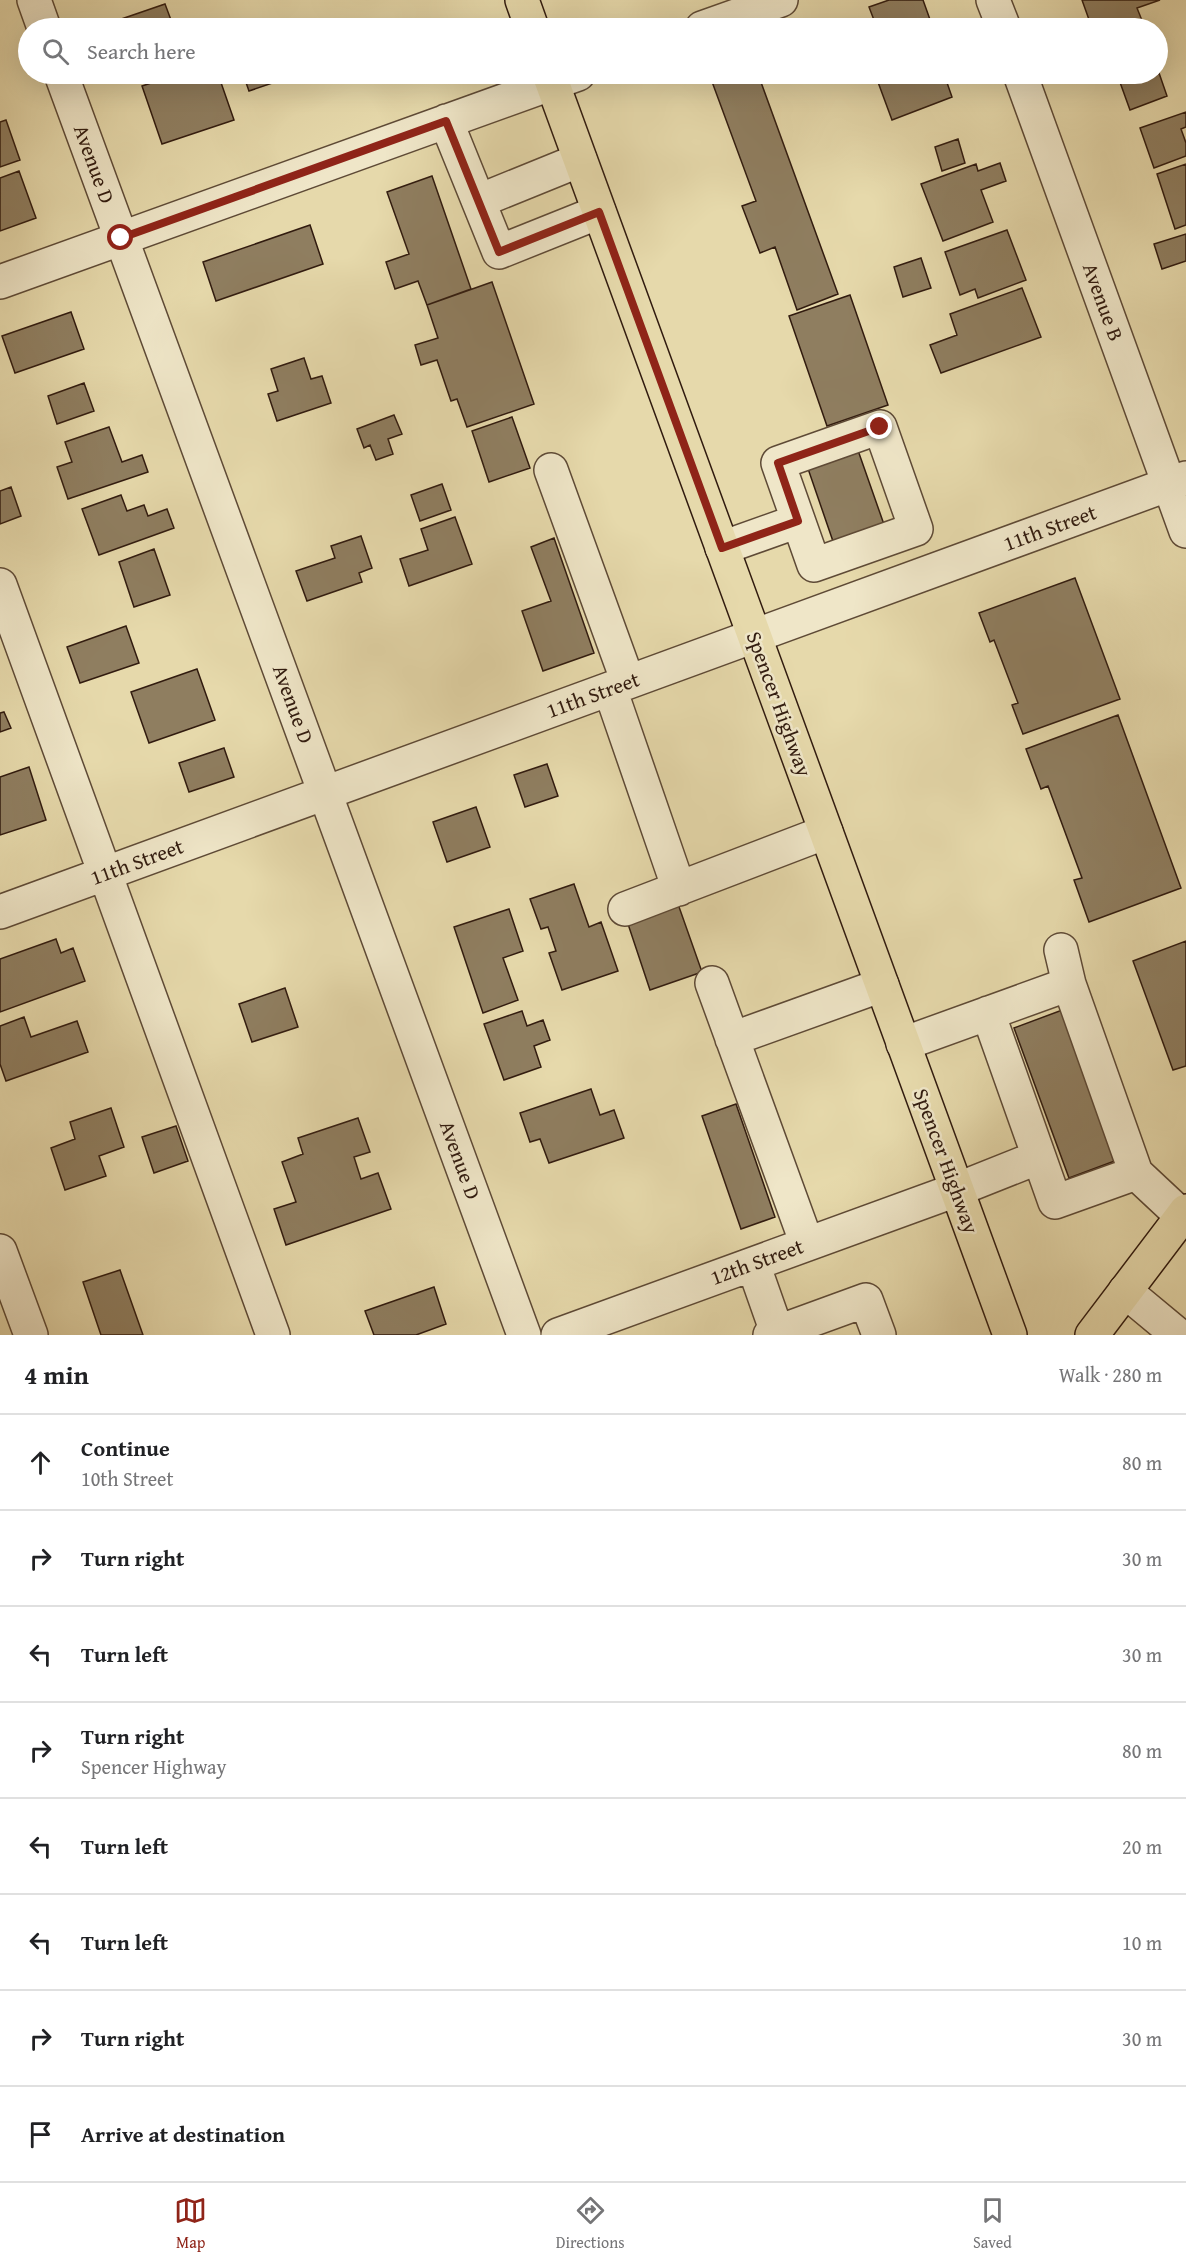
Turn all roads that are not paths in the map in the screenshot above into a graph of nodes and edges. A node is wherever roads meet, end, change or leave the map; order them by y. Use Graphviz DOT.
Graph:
graph roads {
  1 [pos="34,0"];
  2 [pos="522,0"];
  3 [pos="781,0"];
  4 [pos="993,0"];
  5 [pos="40,18"];
  6 [pos="528,18"];
  7 [pos="730,18"];
  8 [pos="1000,18"];
  9 [pos="65,84"];
  10 [pos="541,84"];
  11 [pos="561,84"];
  12 [pos="1024,84"];
  13 [pos="446,121"];
  14 [pos="580,160"];
  15 [pos="479,201"];
  16 [pos="599,212"];
  17 [pos="121,238"];
  18 [pos="0,282"];
  19 [pos="551,470"];
  20 [pos="1178,481"];
  21 [pos="798,521"];
  22 [pos="1186,531"];
  23 [pos="907,532"];
  24 [pos="722,548"];
  25 [pos="922,574"];
  26 [pos="0,585"];
  27 [pos="754,636"];
  28 [pos="619,685"];
  29 [pos="325,793"];
  30 [pos="826,832"];
  31 [pos="105,873"];
  32 [pos="679,889"];
  33 [pos="625,909"];
  34 [pos="0,912"];
  35 [pos="1061,950"];
  36 [pos="712,983"];
  37 [pos="1069,984"];
  38 [pos="882,985"];
  39 [pos="988,1013"];
  40 [pos="732,1039"];
  41 [pos="903,1044"];
  42 [pos="1039,1157"];
  43 [pos="1136,1173"];
  44 [pos="957,1190"];
  45 [pos="1184,1213"];
  46 [pos="807,1244"];
  47 [pos="0,1251"];
  48 [pos="753,1264"];
  49 [pos="1125,1292"];
  50 [pos="775,1334"];
  51 [pos="31,1335"];
  52 [pos="273,1335"];
  53 [pos="524,1335"];
  54 [pos="558,1335"];
  55 [pos="879,1335"];
  56 [pos="1010,1335"];
  57 [pos="1092,1335"];
  58 [pos="1178,1335"];
  1 -- 5 [label="street"];
  2 -- 6 [label="main road"];
  3 -- 7 [label="street"];
  4 -- 8 [label="street"];
  9 -- 17 [label="street, Avenue D"];
  10 -- 13 [label="street"];
  11 -- 14 [label="main road, Spencer Highway"];
  12 -- 20 [label="street, Avenue B"];
  13 -- 15 [label="street"];
  13 -- 17 [label="street"];
  14 -- 15 [label="street"];
  14 -- 16 [label="main road, Spencer Highway"];
  15 -- 16 [label="street"];
  16 -- 24 [label="main road, Spencer Highway"];
  17 -- 18 [label="street"];
  17 -- 29 [label="street, Avenue D"];
  19 -- 28 [label="street"];
  20 -- 22 [label="street, Avenue B"];
  20 -- 25 [label="street, 11th Street"];
  21 -- 23 [label="street"];
  21 -- 23 [label="street"];
  21 -- 24 [label="street"];
  23 -- 25 [label="street"];
  24 -- 27 [label="main road, Spencer Highway"];
  25 -- 27 [label="street, 11th Street"];
  26 -- 31 [label="street"];
  27 -- 28 [label="street, 11th Street"];
  27 -- 30 [label="main road, Spencer Highway"];
  28 -- 29 [label="street, 11th Street"];
  28 -- 32 [label="street"];
  29 -- 31 [label="street, 11th Street"];
  29 -- 53 [label="street, Avenue D"];
  30 -- 32 [label="street"];
  30 -- 38 [label="main road, Spencer Highway"];
  31 -- 34 [label="street, 11th Street"];
  31 -- 52 [label="street"];
  32 -- 33 [label="street"];
  35 -- 37 [label="street"];
  36 -- 40 [label="street"];
  37 -- 39 [label="street"];
  37 -- 43 [label="street"];
  38 -- 40 [label="street"];
  38 -- 41 [label="main road, Spencer Highway"];
  39 -- 41 [label="street"];
  39 -- 42 [label="street"];
  40 -- 46 [label="street"];
  41 -- 44 [label="main road, Spencer Highway"];
  42 -- 43 [label="street"];
  42 -- 44 [label="street, 12th Street"];
  43 -- 45 [label="street"];
  44 -- 46 [label="street, 12th Street"];
  44 -- 56 [label="main road, Spencer Highway"];
  45 -- 49 [label="main road"];
  46 -- 48 [label="street, 12th Street"];
  47 -- 51 [label="street"];
  48 -- 50 [label="street"];
  48 -- 54 [label="street, 12th Street"];
  49 -- 57 [label="main road"];
  49 -- 58 [label="street"];
  50 -- 55 [label="street"];
}
